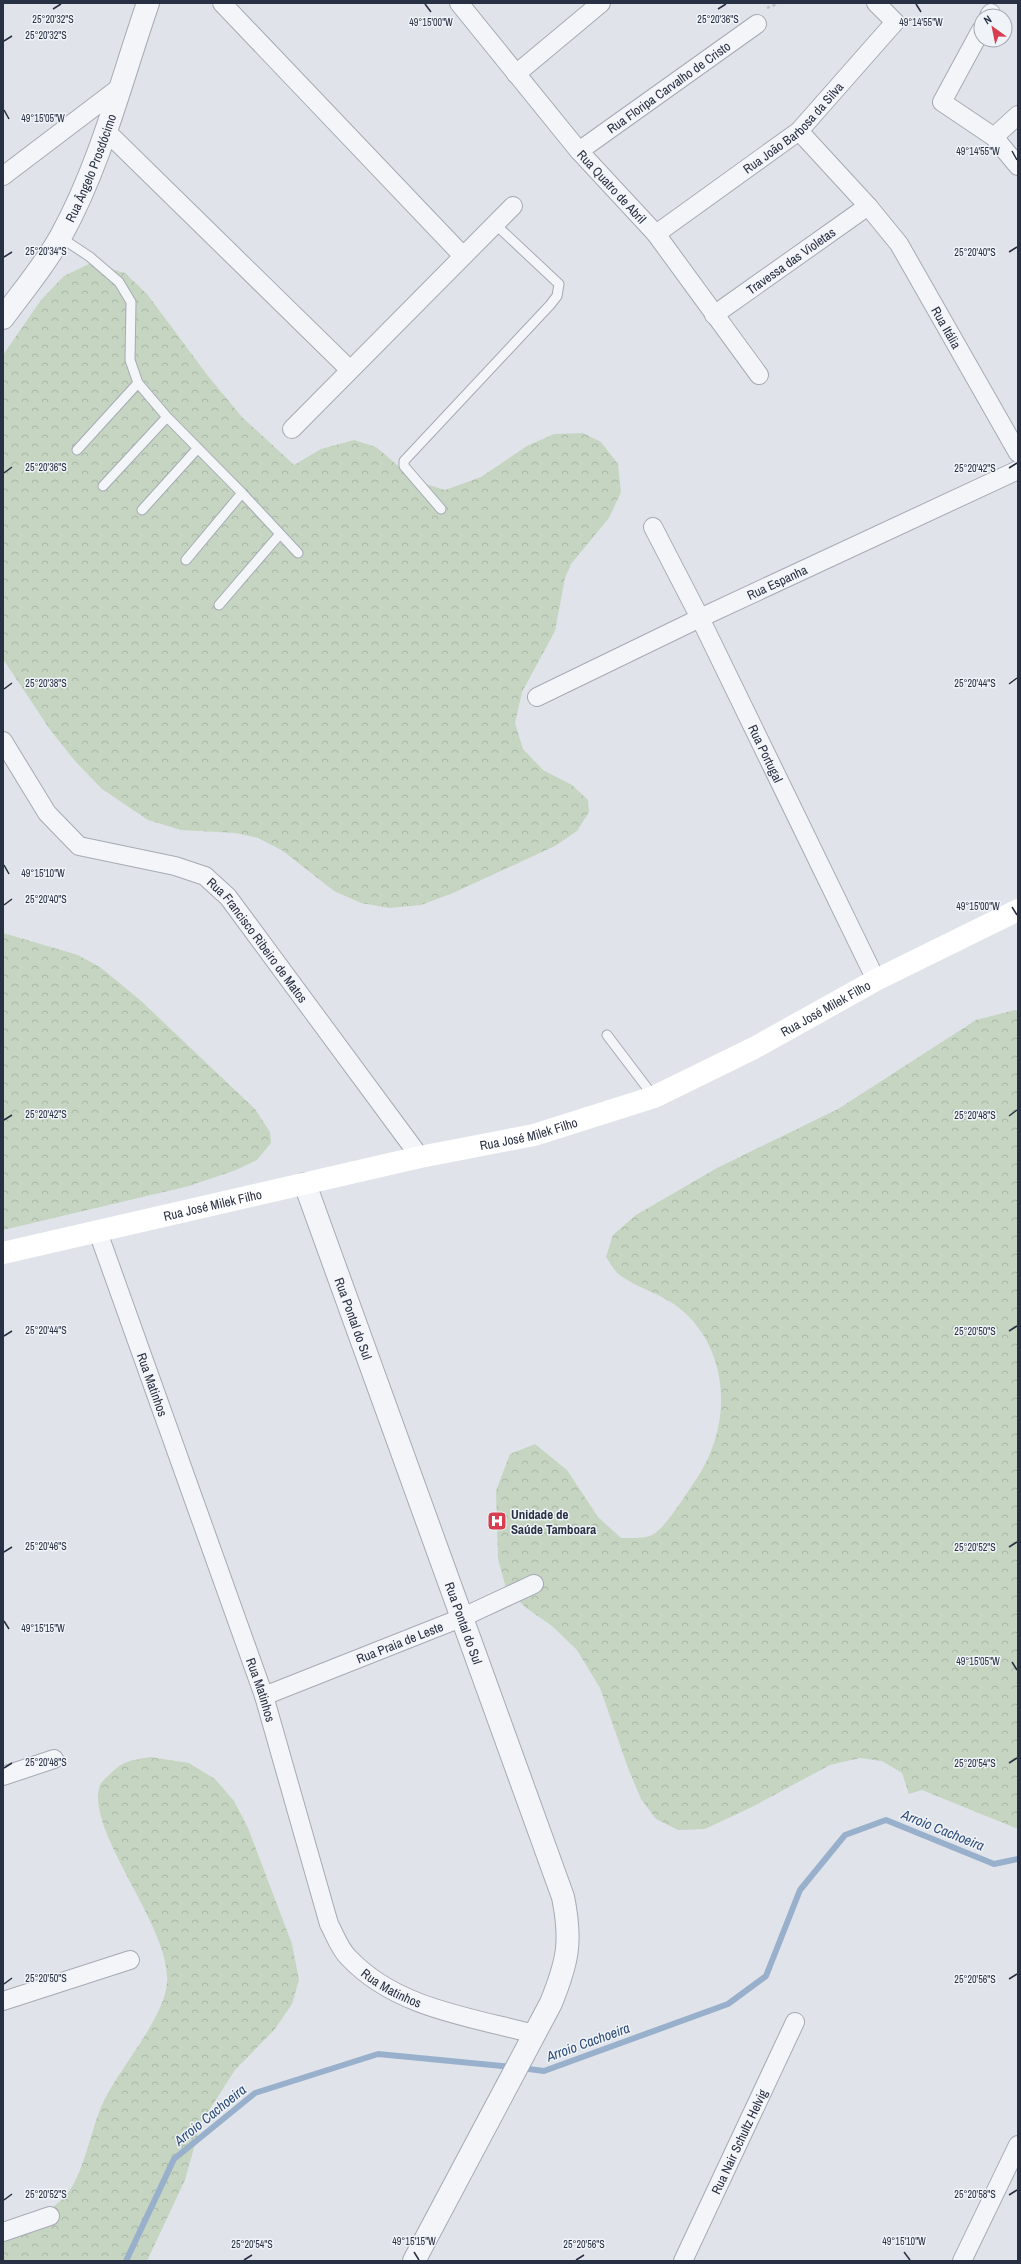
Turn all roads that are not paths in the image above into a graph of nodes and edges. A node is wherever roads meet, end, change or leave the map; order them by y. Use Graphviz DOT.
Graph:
graph roads {
  1 [pos="148,3"];
  2 [pos="222,3"];
  3 [pos="459,3"];
  4 [pos="601,3"];
  5 [pos="876,3"];
  6 [pos="758,24"];
  7 [pos="973,45"];
  8 [pos="516,74"];
  9 [pos="119,88"];
  10 [pos="1018,115"];
  11 [pos="799,131"];
  12 [pos="107,132"];
  13 [pos="994,136"];
  14 [pos="579,151"];
  15 [pos="1018,166"];
  16 [pos="3,176"];
  17 [pos="513,206"];
  18 [pos="868,206"];
  19 [pos="495,224"];
  20 [pos="656,234"];
  21 [pos="60,237"];
  22 [pos="463,256"];
  23 [pos="714,315"];
  24 [pos="3,318"];
  25 [pos="349,369"];
  26 [pos="759,375"];
  27 [pos="138,382"];
  28 [pos="167,417"];
  29 [pos="292,429"];
  30 [pos="198,448"];
  31 [pos="77,450"];
  32 [pos="1018,453"];
  33 [pos="1018,470"];
  34 [pos="103,486"];
  35 [pos="242,493"];
  36 [pos="441,509"];
  37 [pos="142,510"];
  38 [pos="653,527"];
  39 [pos="280,534"];
  40 [pos="298,553"];
  41 [pos="186,560"];
  42 [pos="219,605"];
  43 [pos="700,618"];
  44 [pos="537,697"];
  45 [pos="3,741"];
  46 [pos="1018,910"];
  47 [pos="876,980"];
  48 [pos="607,1035"];
  49 [pos="654,1097"];
  50 [pos="420,1157"];
  51 [pos="305,1184"];
  52 [pos="98,1232"];
  53 [pos="3,1254"];
  54 [pos="534,1584"];
  55 [pos="461,1618"];
  56 [pos="264,1696"];
  57 [pos="54,1759"];
  58 [pos="3,1776"];
  59 [pos="130,1960"];
  60 [pos="3,2001"];
  61 [pos="795,2022"];
  62 [pos="534,2034"];
  63 [pos="1018,2145"];
  64 [pos="50,2216"];
  65 [pos="3,2232"];
  66 [pos="414,2261"];
  67 [pos="683,2261"];
  68 [pos="962,2261"];
  1 -- 9 [label="street, Rua Ângelo Prosdócimo"];
  2 -- 22 [label="street"];
  3 -- 8 [label="street, Rua Quatro de Abril"];
  4 -- 8 [label="street"];
  5 -- 11 [label="street, Rua João Barbosa da Silva"];
  6 -- 14 [label="street, Rua Floripa Carvalho de Cristo"];
  7 -- 13 [label="street"];
  8 -- 14 [label="street, Rua Quatro de Abril"];
  9 -- 12 [label="street, Rua Ângelo Prosdócimo"];
  9 -- 16 [label="street"];
  10 -- 13 [label="street"];
  11 -- 18 [label="street, Rua Itália"];
  11 -- 20 [label="street, Rua João Barbosa da Silva"];
  12 -- 21 [label="street, Rua Ângelo Prosdócimo"];
  12 -- 25 [label="street"];
  13 -- 15 [label="street"];
  14 -- 20 [label="street, Rua Quatro de Abril"];
  17 -- 19 [label="street"];
  18 -- 23 [label="street, Travessa das Violetas"];
  18 -- 32 [label="street, Rua Itália"];
  19 -- 22 [label="street"];
  19 -- 36 [label="lane"];
  20 -- 23 [label="street, Rua Quatro de Abril"];
  21 -- 24 [label="street, Rua Ângelo Prosdócimo"];
  21 -- 27 [label="lane"];
  22 -- 25 [label="street"];
  23 -- 26 [label="street, Rua Quatro de Abril"];
  25 -- 29 [label="street"];
  27 -- 28 [label="lane"];
  27 -- 31 [label="lane"];
  28 -- 30 [label="lane"];
  28 -- 34 [label="lane"];
  30 -- 35 [label="lane"];
  30 -- 37 [label="lane"];
  33 -- 43 [label="street, Rua Espanha"];
  35 -- 39 [label="lane"];
  35 -- 41 [label="lane"];
  38 -- 43 [label="street, Rua Portugal"];
  39 -- 40 [label="lane"];
  39 -- 42 [label="lane"];
  43 -- 44 [label="street, Rua Espanha"];
  43 -- 47 [label="street, Rua Portugal"];
  45 -- 50 [label="street, Rua Francisco Ribeiro de Matos"];
  46 -- 47 [label="main road, Rua José Milek Filho"];
  47 -- 49 [label="main road, Rua José Milek Filho"];
  48 -- 49 [label="lane"];
  49 -- 50 [label="main road, Rua José Milek Filho"];
  50 -- 51 [label="main road, Rua José Milek Filho"];
  51 -- 52 [label="main road, Rua José Milek Filho"];
  51 -- 55 [label="street, Rua Pontal do Sul"];
  52 -- 53 [label="main road, Rua José Milek Filho"];
  52 -- 56 [label="street, Rua Matinhos"];
  54 -- 55 [label="street, Rua Praia de Leste"];
  55 -- 56 [label="street, Rua Praia de Leste"];
  55 -- 62 [label="street, Rua Pontal do Sul"];
  56 -- 62 [label="street, Rua Matinhos"];
  57 -- 58 [label="street"];
  59 -- 60 [label="street"];
  61 -- 67 [label="street, Rua Nair Schultz Helvig"];
  62 -- 66 [label="street, Rua Pontal do Sul"];
  63 -- 68 [label="street"];
  64 -- 65 [label="street"];
}
